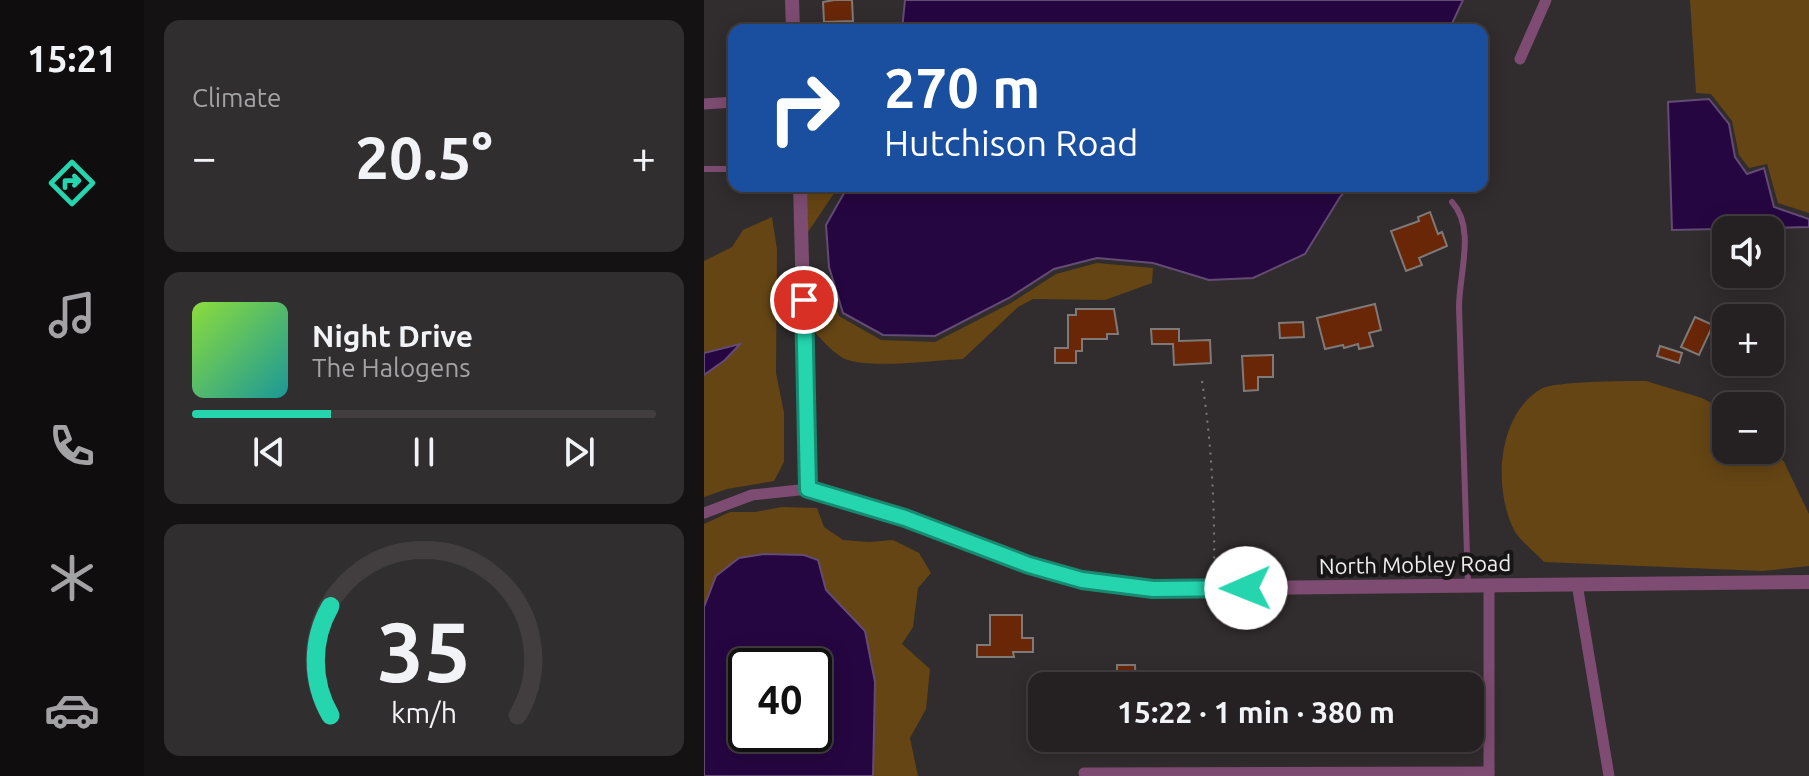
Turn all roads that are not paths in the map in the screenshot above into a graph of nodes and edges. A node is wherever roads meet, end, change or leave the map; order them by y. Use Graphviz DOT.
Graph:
graph roads {
  1 [pos="792,0"];
  2 [pos="1546,0"];
  3 [pos="793,24"];
  4 [pos="1520,59"];
  5 [pos="728,102"];
  6 [pos="704,104"];
  7 [pos="704,169"];
  8 [pos="728,169"];
  9 [pos="800,192"];
  10 [pos="1452,202"];
  11 [pos="808,489"];
  12 [pos="704,513"];
  13 [pos="1809,582"];
  14 [pos="1577,584"];
  15 [pos="1468,585"];
  16 [pos="1489,585"];
  17 [pos="1084,773"];
  18 [pos="1489,774"];
  19 [pos="1609,776"];
  1 -- 3 [label="street"];
  2 -- 4 [label="street"];
  5 -- 6 [label="street"];
  7 -- 8 [label="lane"];
  9 -- 11 [label="street"];
  10 -- 15 [label="lane"];
  11 -- 12 [label="street, North Mobley Road"];
  11 -- 15 [label="street, North Mobley Road"];
  13 -- 14 [label="street, North Mobley Road"];
  14 -- 16 [label="street, North Mobley Road"];
  14 -- 19 [label="street"];
  15 -- 16 [label="street, North Mobley Road"];
  16 -- 18 [label="street"];
  17 -- 18 [label="street"];
}
